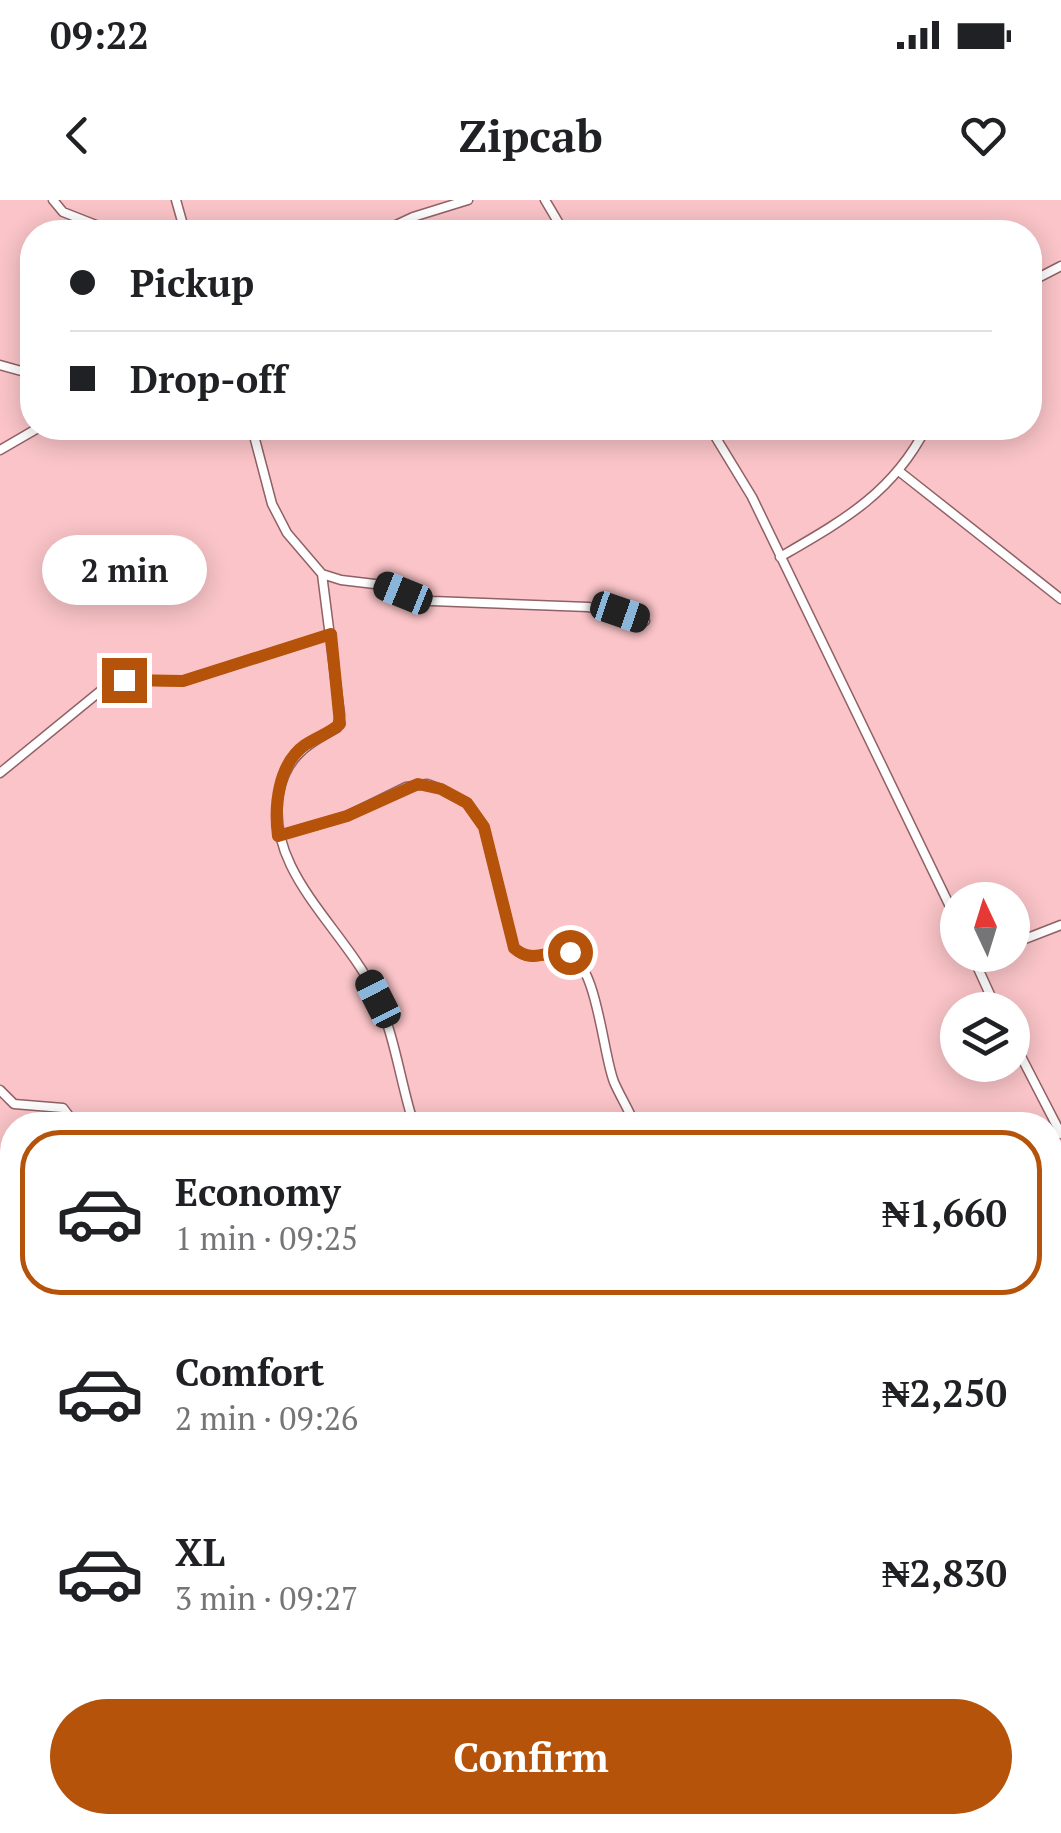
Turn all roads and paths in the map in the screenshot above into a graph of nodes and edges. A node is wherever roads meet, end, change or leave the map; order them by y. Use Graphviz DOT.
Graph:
graph roads {
  1 [pos="53,200"];
  2 [pos="468,200"];
  3 [pos="83,220"];
  4 [pos="408,220"];
  5 [pos="255,440"];
  6 [pos="718,440"];
  7 [pos="919,440"];
  8 [pos="900,472"];
  9 [pos="780,558"];
  10 [pos="322,574"];
  11 [pos="1061,599"];
  12 [pos="645,620"];
  13 [pos="331,634"];
  14 [pos="0,773"];
  15 [pos="278,836"];
  16 [pos="940,887"];
  17 [pos="1061,925"];
  18 [pos="1030,937"];
  19 [pos="1030,1073"];
  20 [pos="0,1090"];
  21 [pos="65,1112"];
  22 [pos="410,1112"];
  23 [pos="628,1112"];
  24 [pos="1051,1112"];
  1 -- 3 [label="street"];
  2 -- 4 [label="street"];
  5 -- 10 [label="street"];
  6 -- 9 [label="street"];
  7 -- 8 [label="street"];
  8 -- 9 [label="street"];
  8 -- 11 [label="street"];
  9 -- 16 [label="street"];
  10 -- 12 [label="street"];
  10 -- 13 [label="street"];
  13 -- 14 [label="street"];
  13 -- 15 [label="street"];
  15 -- 22 [label="street"];
  15 -- 23 [label="street"];
  17 -- 18 [label="street"];
  19 -- 24 [label="street"];
  20 -- 21 [label="street"];
}
